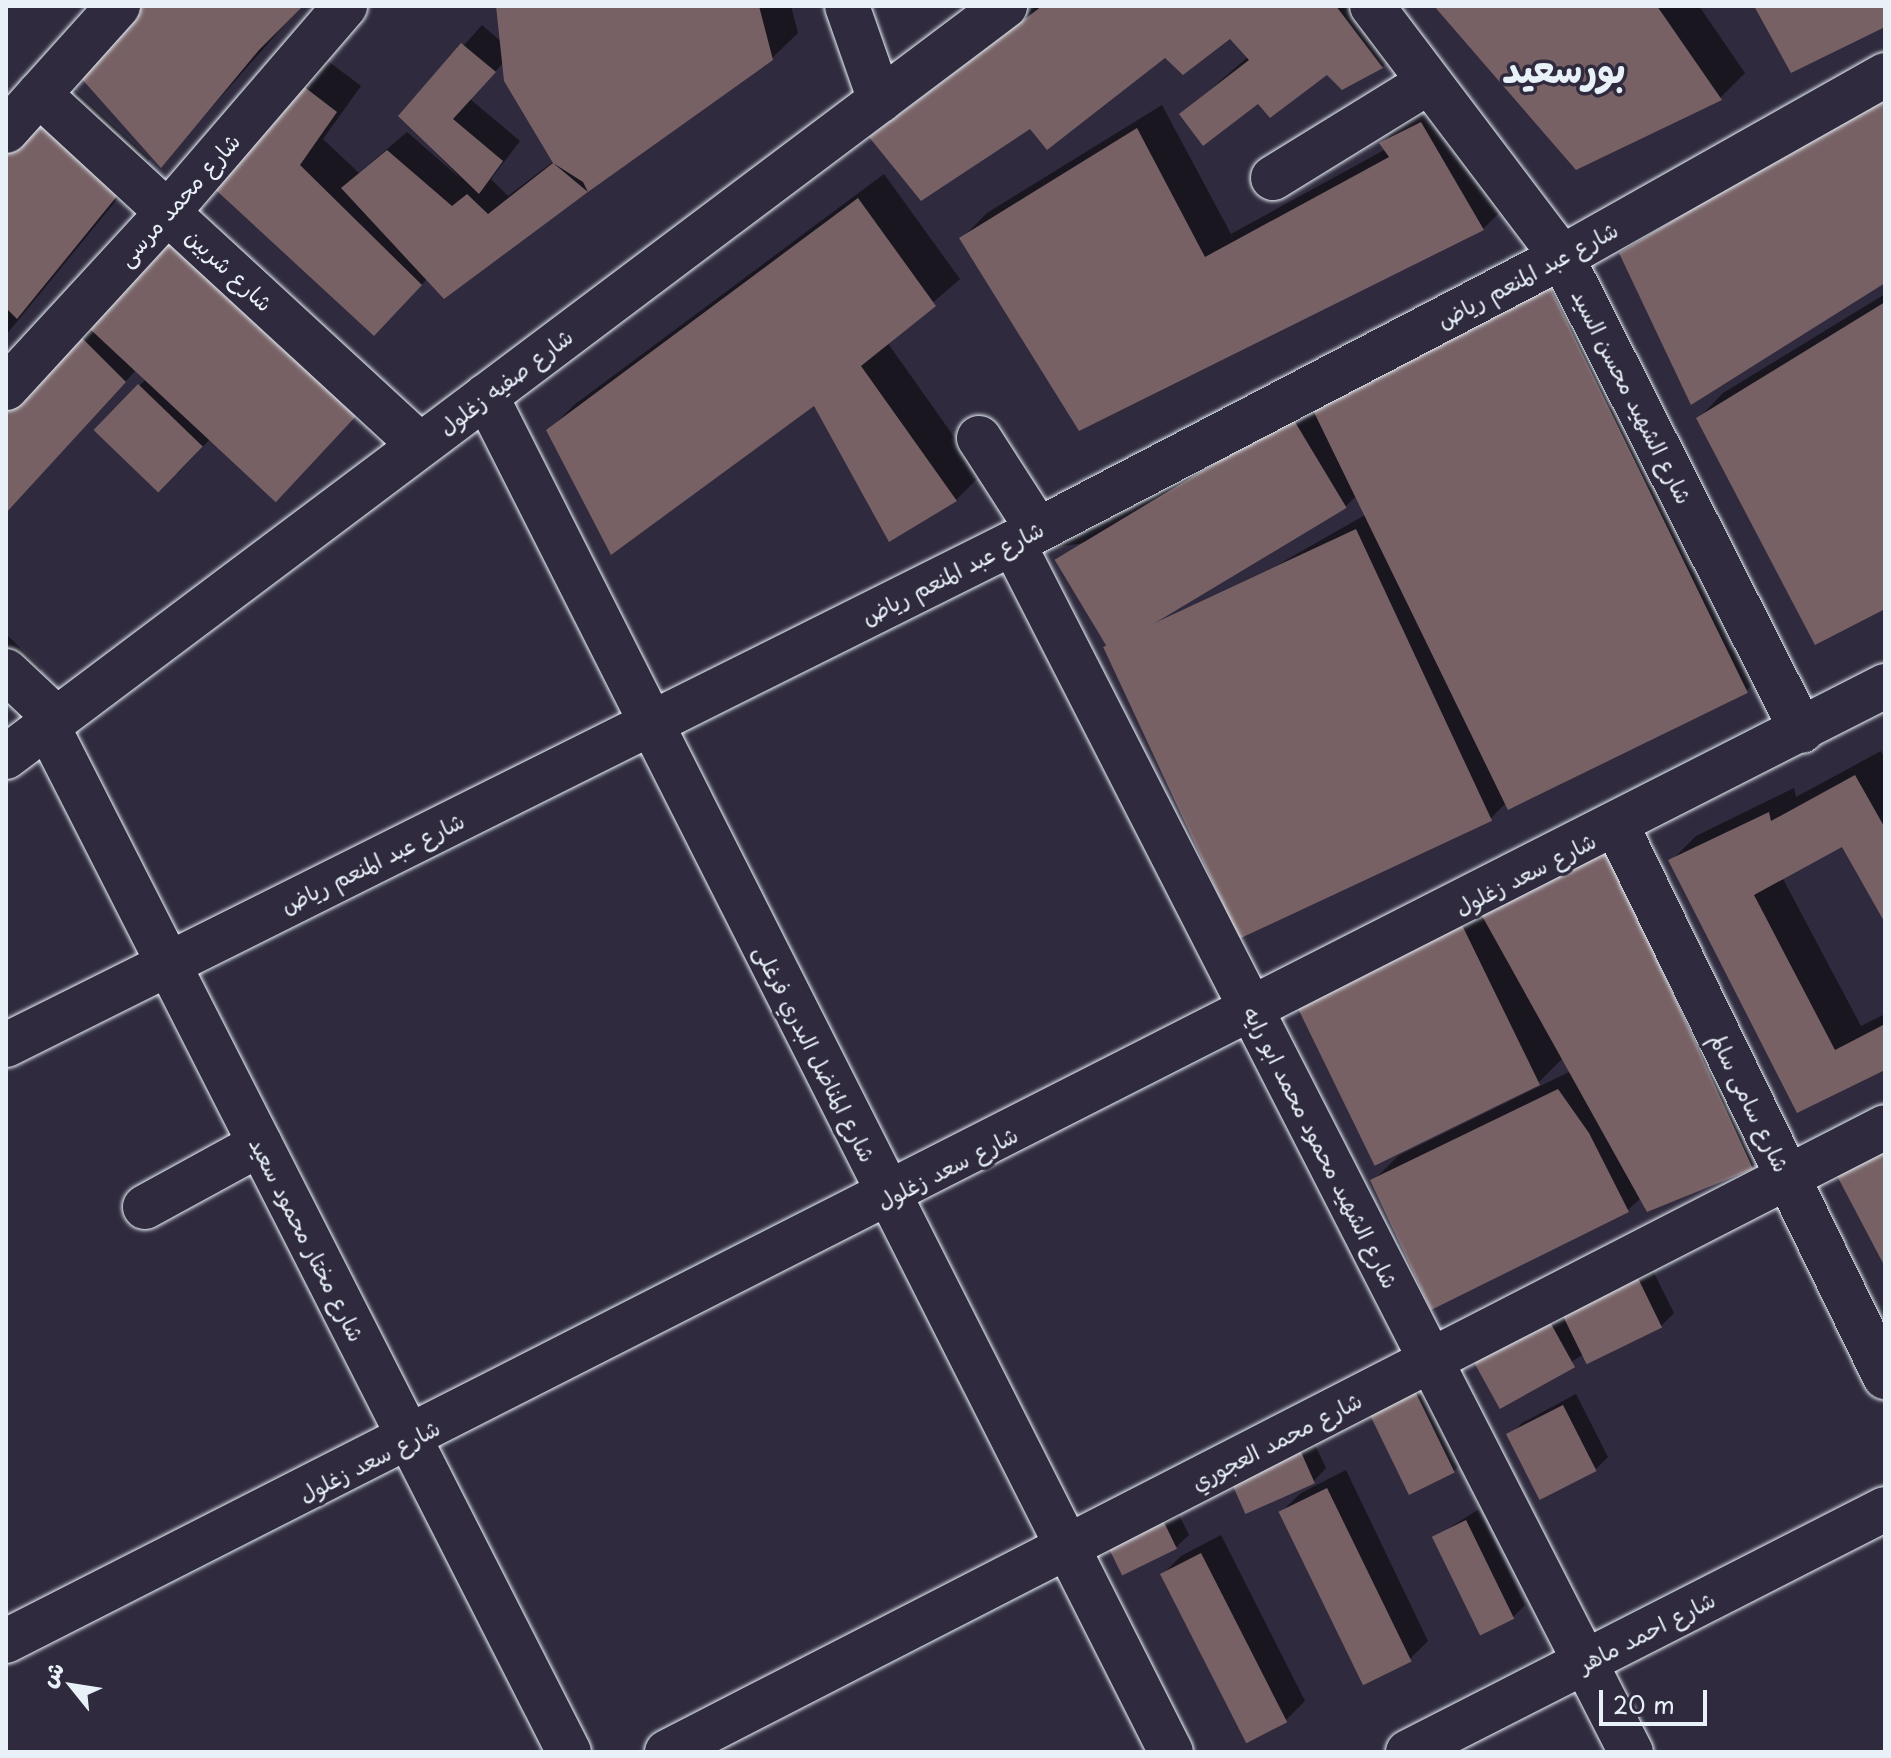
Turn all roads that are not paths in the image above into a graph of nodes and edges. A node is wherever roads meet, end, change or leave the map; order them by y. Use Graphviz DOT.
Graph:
graph roads {
  1 [pos="118,6"];
  2 [pos="345,6"];
  3 [pos="847,6"];
  4 [pos="1005,6"];
  5 [pos="1372,6"];
  6 [pos="1885,75"];
  7 [pos="1429,82"];
  8 [pos="39,94"];
  9 [pos="880,100"];
  10 [pos="6,131"];
  11 [pos="1273,178"];
  12 [pos="168,212"];
  13 [pos="1562,257"];
  14 [pos="6,388"];
  15 [pos="486,396"];
  16 [pos="979,438"];
  17 [pos="420,445"];
  18 [pos="1025,536"];
  19 [pos="6,671"];
  20 [pos="1885,686"];
  21 [pos="52,722"];
  22 [pos="649,724"];
  23 [pos="1802,731"];
  24 [pos="6,757"];
  25 [pos="1617,826"];
  26 [pos="169,964"];
  27 [pos="1252,1012"];
  28 [pos="6,1045"];
  29 [pos="1885,1127"];
  30 [pos="260,1144"];
  31 [pos="1787,1177"];
  32 [pos="889,1196"];
  33 [pos="145,1207"];
  34 [pos="1431,1360"];
  35 [pos="1885,1377"];
  36 [pos="410,1439"];
  37 [pos="1885,1509"];
  38 [pos="1067,1547"];
  39 [pos="6,1641"];
  40 [pos="1585,1662"];
  41 [pos="569,1752"];
  42 [pos="667,1752"];
  43 [pos="1171,1752"];
  44 [pos="1408,1752"];
  45 [pos="1631,1752"];
  1 -- 8 [label="street"];
  2 -- 12 [label="street, شارع محمد مرسى"];
  3 -- 9 [label="street"];
  4 -- 9 [label="street, شارع صفيه زغلول"];
  5 -- 7 [label="street, شارع الشهيد محسن السيد"];
  6 -- 13 [label="street, شارع عبد المنعم رياض"];
  7 -- 11 [label="street"];
  7 -- 13 [label="street, شارع الشهيد محسن السيد"];
  8 -- 10 [label="street"];
  8 -- 12 [label="street, شارع شربين"];
  9 -- 15 [label="street, شارع صفيه زغلول"];
  12 -- 14 [label="street, شارع محمد مرسى"];
  12 -- 17 [label="street, شارع شربين"];
  13 -- 18 [label="street, شارع عبد المنعم رياض"];
  13 -- 23 [label="street, شارع الشهيد محسن السيد"];
  15 -- 17 [label="street, شارع صفيه زغلول"];
  15 -- 22 [label="street, شارع المناضل البدري فرغلى"];
  16 -- 18 [label="street, شارع الشهيد محمود محمد ابو رايه"];
  17 -- 21 [label="street, شارع صفيه زغلول"];
  18 -- 22 [label="street, شارع عبد المنعم رياض"];
  18 -- 27 [label="street, شارع الشهيد محمود محمد ابو رايه"];
  19 -- 21 [label="street, شارع مختار محمود سعيد"];
  20 -- 23 [label="street, شارع سعد زغلول"];
  21 -- 24 [label="street, شارع صفيه زغلول"];
  21 -- 26 [label="street, شارع مختار محمود سعيد"];
  22 -- 26 [label="street, شارع عبد المنعم رياض"];
  22 -- 32 [label="street, شارع المناضل البدري فرغلى"];
  23 -- 25 [label="street, شارع سعد زغلول"];
  25 -- 27 [label="street, شارع سعد زغلول"];
  25 -- 31 [label="street, شارع سامى سالم"];
  26 -- 28 [label="street, شارع عبد المنعم رياض"];
  26 -- 30 [label="street, شارع مختار محمود سعيد"];
  27 -- 32 [label="street, شارع سعد زغلول"];
  27 -- 34 [label="street, شارع الشهيد محمود محمد ابو رايه"];
  29 -- 31 [label="street, شارع محمد العجوري"];
  30 -- 33 [label="street"];
  30 -- 36 [label="street, شارع مختار محمود سعيد"];
  31 -- 34 [label="street, شارع محمد العجوري"];
  31 -- 35 [label="street, شارع سامى سالم"];
  32 -- 36 [label="street, شارع سعد زغلول"];
  32 -- 38 [label="street, شارع المناضل البدري فرغلى"];
  34 -- 38 [label="street, شارع محمد العجوري"];
  34 -- 40 [label="street, شارع الشهيد محمود محمد ابو رايه"];
  36 -- 39 [label="street, شارع سعد زغلول"];
  36 -- 41 [label="street, شارع مختار محمود سعيد"];
  37 -- 40 [label="street, شارع احمد ماهر"];
  38 -- 42 [label="street, شارع محمد العجوري"];
  38 -- 43 [label="street, شارع المناضل البدري فرغلى"];
  40 -- 44 [label="street, شارع احمد ماهر"];
  40 -- 45 [label="street, شارع الشهيد محمود محمد ابو رايه"];
}
